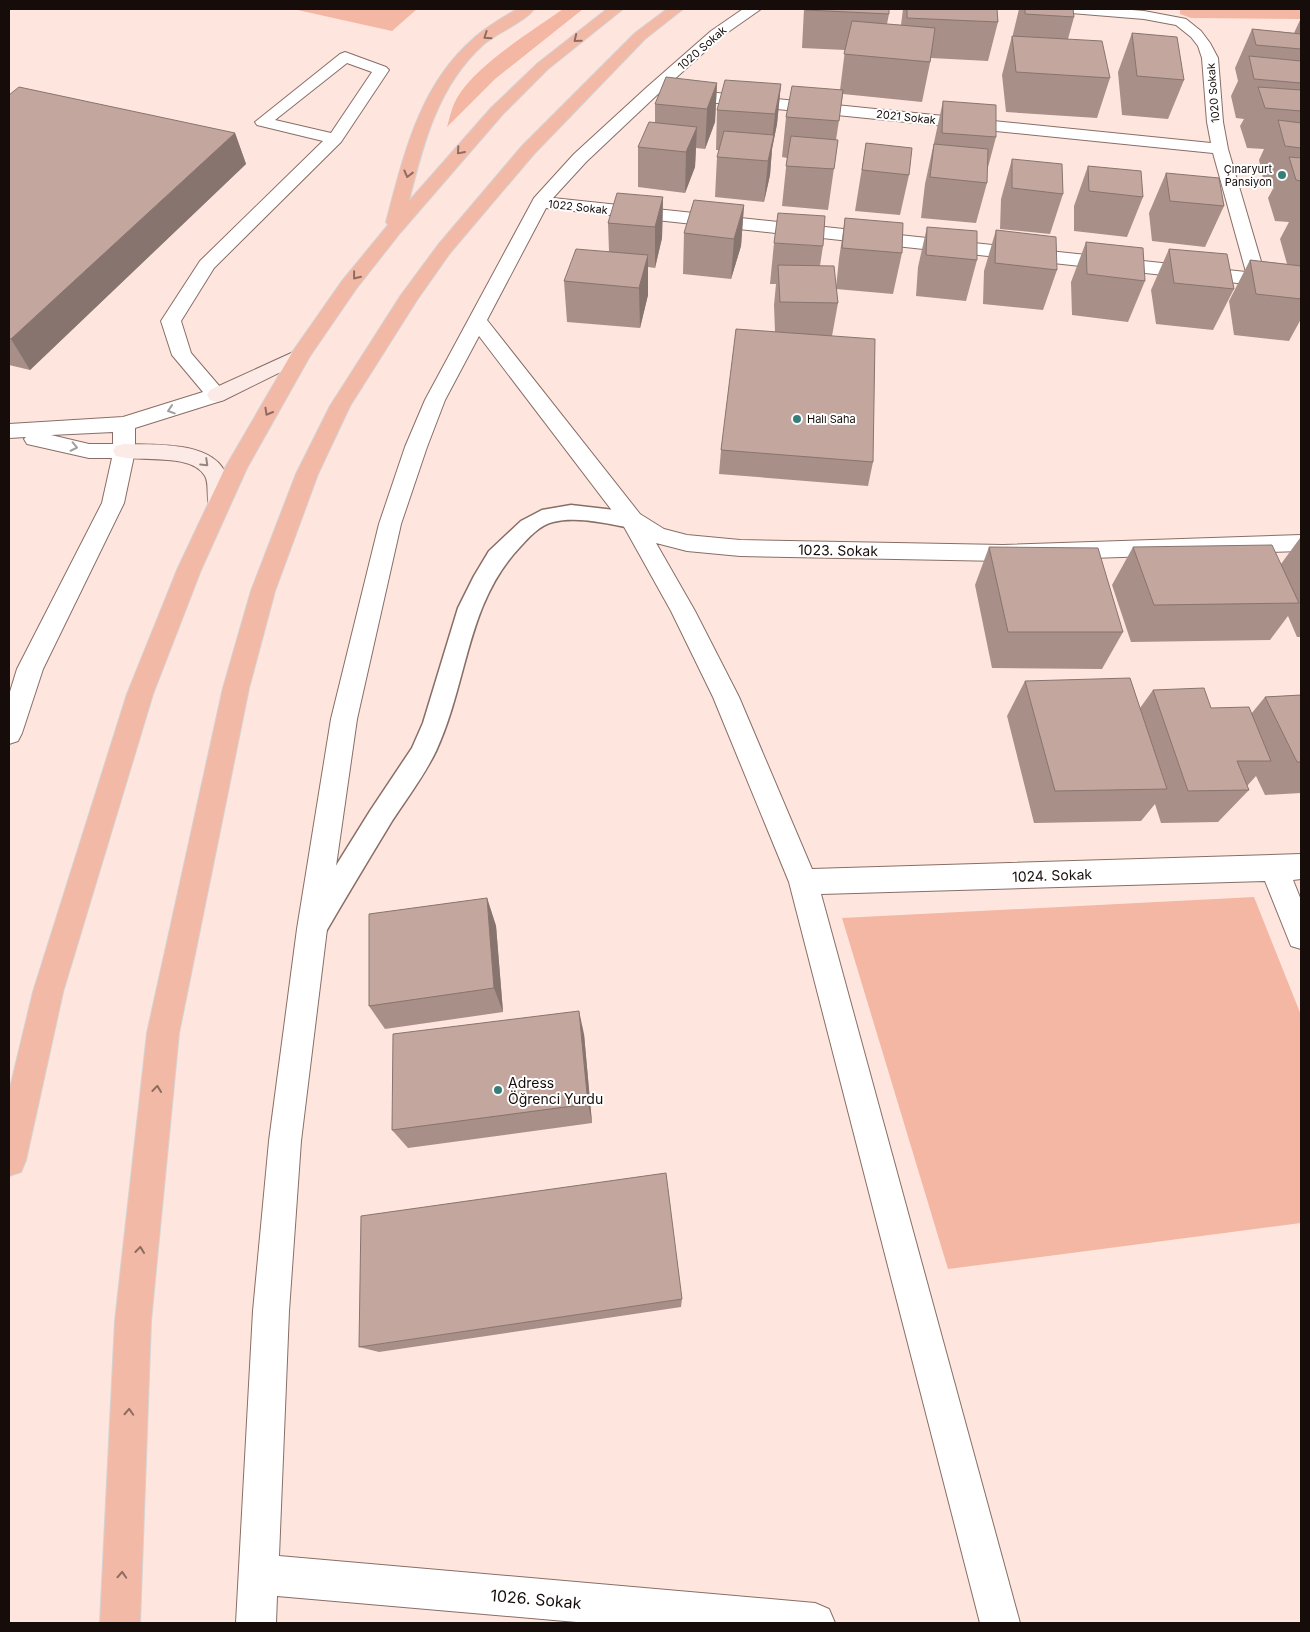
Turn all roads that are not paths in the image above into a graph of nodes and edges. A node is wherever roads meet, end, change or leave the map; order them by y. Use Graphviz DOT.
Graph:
graph roads {
  1 [pos="527,9"];
  2 [pos="616,9"];
  3 [pos="676,9"];
  4 [pos="754,9"];
  5 [pos="1072,9"];
  6 [pos="652,91"];
  7 [pos="335,139"];
  8 [pos="1220,148"];
  9 [pos="540,202"];
  10 [pos="394,229"];
  11 [pos="1257,279"];
  12 [pos="1301,284"];
  13 [pos="477,320"];
  14 [pos="300,355"];
  15 [pos="217,395"];
  16 [pos="124,424"];
  17 [pos="9,433"];
  18 [pos="124,451"];
  19 [pos="219,504"];
  20 [pos="632,520"];
  21 [pos="1301,543"];
  22 [pos="9,733"];
  23 [pos="1288,868"];
  24 [pos="803,882"];
  25 [pos="312,929"];
  26 [pos="1301,936"];
  27 [pos="9,1160"];
  28 [pos="258,1574"];
  29 [pos="120,1623"];
  30 [pos="256,1623"];
  31 [pos="815,1623"];
  32 [pos="1000,1623"];
  1 -- 10 [label="highway, one-way"];
  2 -- 10 [label="highway, one-way"];
  29 -- 3 [label="highway, one-way"];
  4 -- 6 [label="street, 1020 Sokak"];
  5 -- 8 [label="street, 1020 Sokak"];
  6 -- 8 [label="street, 2021 Sokak"];
  6 -- 9 [label="street, 1020 Sokak"];
  7 -- 7 [label="street"];
  7 -- 15 [label="street"];
  8 -- 11 [label="street, 1020 Sokak"];
  9 -- 11 [label="street, 1022 Sokak"];
  9 -- 13 [label="street, 1020 Sokak"];
  10 -- 14 [label="highway, one-way"];
  11 -- 12 [label="street, 1022 Sokak"];
  13 -- 20 [label="street, 1023. Sokak"];
  13 -- 25 [label="street, 1020 Sokak"];
  14 -- 15 [label="main road"];
  14 -- 19 [label="highway, one-way"];
  15 -- 16 [label="street, one-way"];
  16 -- 17 [label="street"];
  16 -- 18 [label="street"];
  17 -- 18 [label="street, one-way"];
  18 -- 19 [label="main road, one-way"];
  18 -- 22 [label="street"];
  19 -- 27 [label="highway"];
  20 -- 21 [label="street, 1023. Sokak"];
  20 -- 24 [label="street"];
  20 -- 25 [label="lane"];
  23 -- 24 [label="street, 1024. Sokak"];
  23 -- 26 [label="street"];
  24 -- 32 [label="street"];
  25 -- 28 [label="street, 1020 Sokak"];
  28 -- 30 [label="street, 1020 Sokak"];
  28 -- 31 [label="street, 1026. Sokak"];
}
